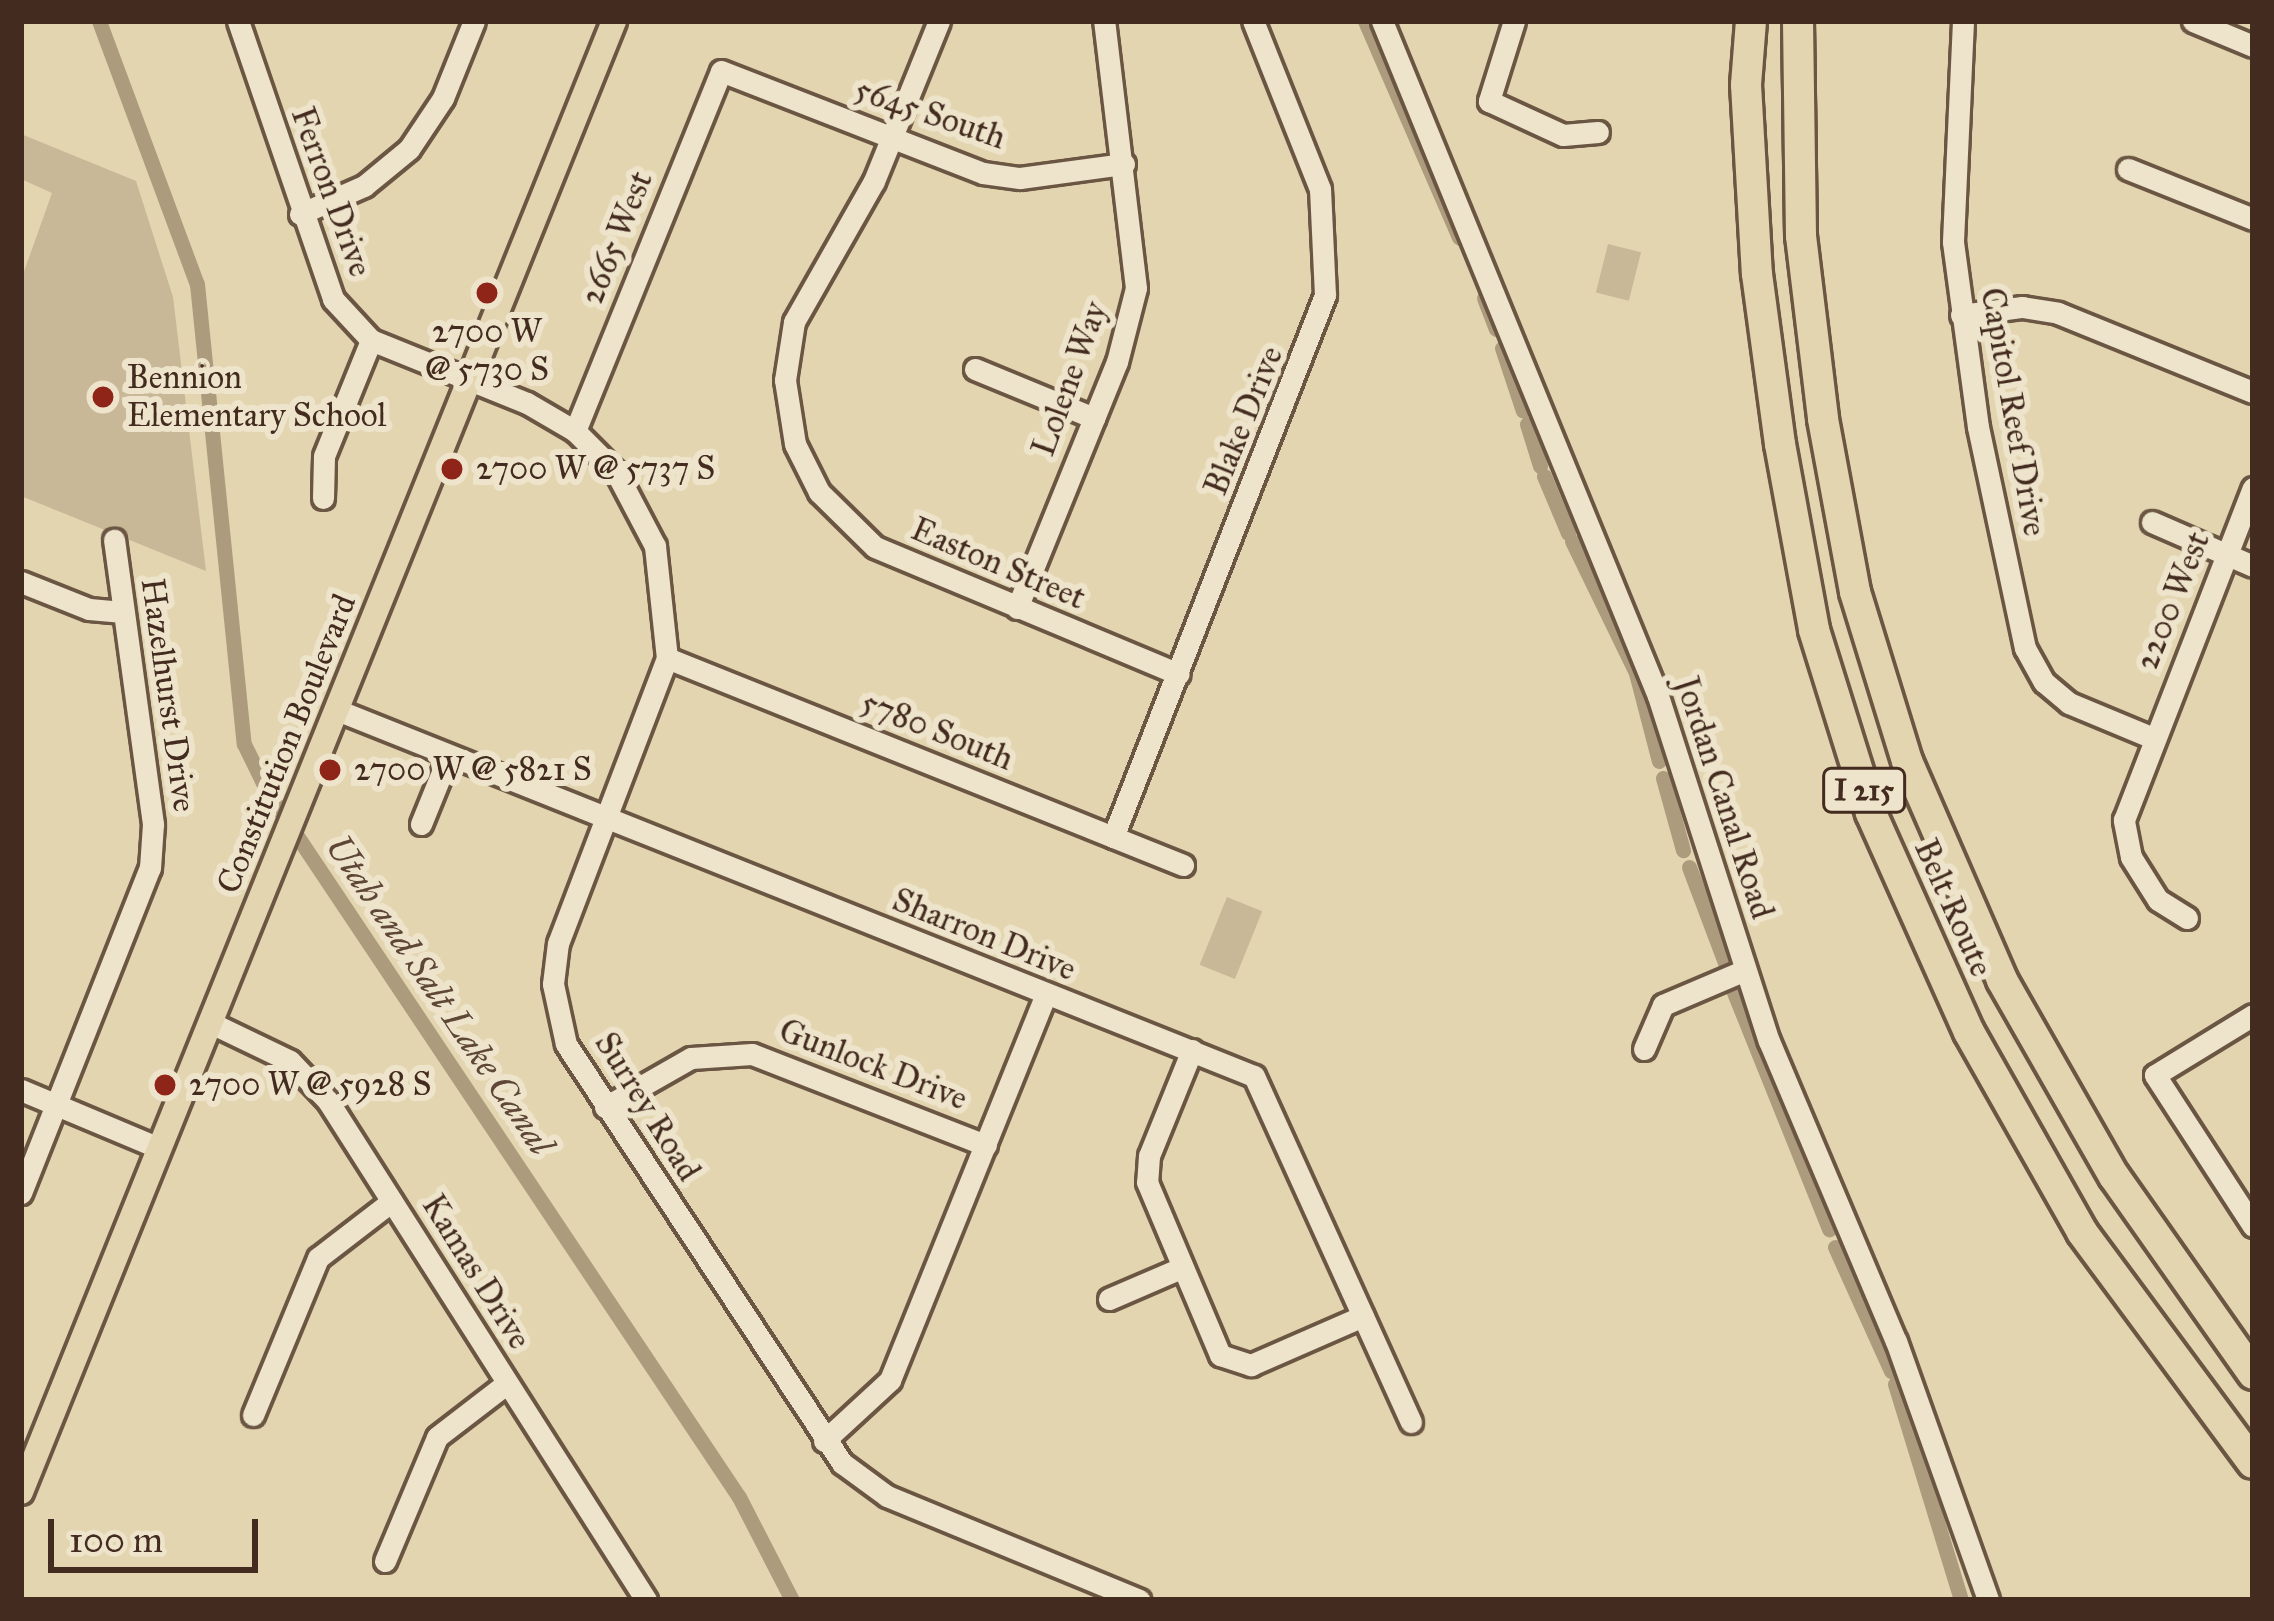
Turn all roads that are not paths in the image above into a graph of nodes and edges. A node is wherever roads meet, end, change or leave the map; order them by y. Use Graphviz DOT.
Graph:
graph roads {
  1 [pos="238,21"];
  2 [pos="474,21"];
  3 [pos="614,21"];
  4 [pos="939,21"];
  5 [pos="1104,21"];
  6 [pos="1253,21"];
  7 [pos="1382,21"];
  8 [pos="1514,21"];
  9 [pos="1750,21"];
  10 [pos="1798,21"];
  11 [pos="1963,21"];
  12 [pos="2193,21"];
  13 [pos="2253,46"];
  14 [pos="722,70"];
  15 [pos="1598,132"];
  16 [pos="892,140"];
  17 [pos="1124,164"];
  18 [pos="2128,169"];
  19 [pos="299,214"];
  20 [pos="2253,219"];
  21 [pos="1961,315"];
  22 [pos="371,340"];
  23 [pos="975,369"];
  24 [pos="469,380"];
  25 [pos="2253,392"];
  26 [pos="1094,418"];
  27 [pos="575,431"];
  28 [pos="2253,488"];
  29 [pos="323,498"];
  30 [pos="2152,521"];
  31 [pos="114,541"];
  32 [pos="2227,554"];
  33 [pos="2253,566"];
  34 [pos="21,582"];
  35 [pos="1017,608"];
  36 [pos="123,612"];
  37 [pos="667,658"];
  38 [pos="1178,674"];
  39 [pos="337,710"];
  40 [pos="2153,738"];
  41 [pos="449,755"];
  42 [pos="608,819"];
  43 [pos="421,824"];
  44 [pos="1113,837"];
  45 [pos="1183,865"];
  46 [pos="2186,918"];
  47 [pos="1745,970"];
  48 [pos="1045,996"];
  49 [pos="2253,1015"];
  50 [pos="209,1022"];
  51 [pos="1644,1049"];
  52 [pos="1192,1050"];
  53 [pos="21,1090"];
  54 [pos="59,1106"];
  55 [pos="605,1107"];
  56 [pos="986,1144"];
  57 [pos="159,1148"];
  58 [pos="21,1193"];
  59 [pos="392,1201"];
  60 [pos="2253,1226"];
  61 [pos="1181,1268"];
  62 [pos="1109,1299"];
  63 [pos="1363,1316"];
  64 [pos="2253,1374"];
  65 [pos="507,1383"];
  66 [pos="253,1415"];
  67 [pos="1411,1422"];
  68 [pos="824,1442"];
  69 [pos="2253,1463"];
  70 [pos="21,1492"];
  71 [pos="385,1561"];
  72 [pos="1133,1599"];
  73 [pos="646,1600"];
  74 [pos="1988,1600"];
  1 -- 19 [label="street, Ferron Drive"];
  2 -- 19 [label="street"];
  3 -- 24 [label="main road, Constitution Boulevard"];
  4 -- 16 [label="street, Easton Street"];
  5 -- 17 [label="street, Lolene Way"];
  6 -- 38 [label="street, Blake Drive"];
  7 -- 47 [label="street, Jordan Canal Road"];
  8 -- 15 [label="street"];
  9 -- 69 [label="highway, Belt Route / I 215"];
  10 -- 64 [label="highway, Belt Route / I 215"];
  11 -- 21 [label="street, Capitol Reef Drive"];
  12 -- 13 [label="street"];
  14 -- 16 [label="street, 5645 South"];
  14 -- 27 [label="street, 2665 West"];
  16 -- 17 [label="street, 5645 South"];
  16 -- 35 [label="street, Easton Street"];
  17 -- 26 [label="street, Lolene Way"];
  18 -- 20 [label="street"];
  19 -- 22 [label="street, Ferron Drive"];
  21 -- 25 [label="street"];
  21 -- 40 [label="street, Capitol Reef Drive"];
  22 -- 24 [label="street, Ferron Drive"];
  22 -- 29 [label="street"];
  23 -- 26 [label="street"];
  24 -- 27 [label="street, Surrey Road"];
  24 -- 39 [label="main road, Constitution Boulevard"];
  26 -- 35 [label="street, Lolene Way"];
  27 -- 37 [label="street, Surrey Road"];
  28 -- 32 [label="street, 2200 West"];
  30 -- 32 [label="street"];
  31 -- 36 [label="street, Hazelhurst Drive"];
  32 -- 33 [label="street"];
  32 -- 40 [label="street, 2200 West"];
  34 -- 36 [label="street"];
  35 -- 38 [label="street, Easton Street"];
  36 -- 54 [label="street, Hazelhurst Drive"];
  37 -- 42 [label="street, Surrey Road"];
  37 -- 44 [label="street, 5780 South"];
  38 -- 44 [label="street, Blake Drive"];
  39 -- 41 [label="street, Sharron Drive"];
  39 -- 50 [label="main road, Constitution Boulevard"];
  40 -- 46 [label="street, 2200 West"];
  41 -- 42 [label="street, Sharron Drive"];
  41 -- 43 [label="street"];
  42 -- 48 [label="street, Sharron Drive"];
  42 -- 55 [label="street, Surrey Road"];
  44 -- 45 [label="street, 5780 South"];
  47 -- 51 [label="street"];
  47 -- 74 [label="street, Jordan Canal Road"];
  48 -- 52 [label="street, Sharron Drive"];
  48 -- 56 [label="street"];
  49 -- 60 [label="street"];
  50 -- 57 [label="main road, Constitution Boulevard"];
  50 -- 59 [label="street, Kamas Drive"];
  52 -- 61 [label="street"];
  52 -- 63 [label="street, Sharron Drive"];
  53 -- 54 [label="street"];
  54 -- 57 [label="street"];
  54 -- 58 [label="street, Hazelhurst Drive"];
  55 -- 56 [label="street, Gunlock Drive"];
  55 -- 68 [label="street, Surrey Road"];
  56 -- 68 [label="street"];
  57 -- 70 [label="main road, Constitution Boulevard"];
  59 -- 65 [label="street, Kamas Drive"];
  59 -- 66 [label="street"];
  61 -- 62 [label="street"];
  61 -- 63 [label="street"];
  63 -- 67 [label="street, Sharron Drive"];
  65 -- 71 [label="street"];
  65 -- 73 [label="street, Kamas Drive"];
  68 -- 72 [label="street, Surrey Road"];
}
